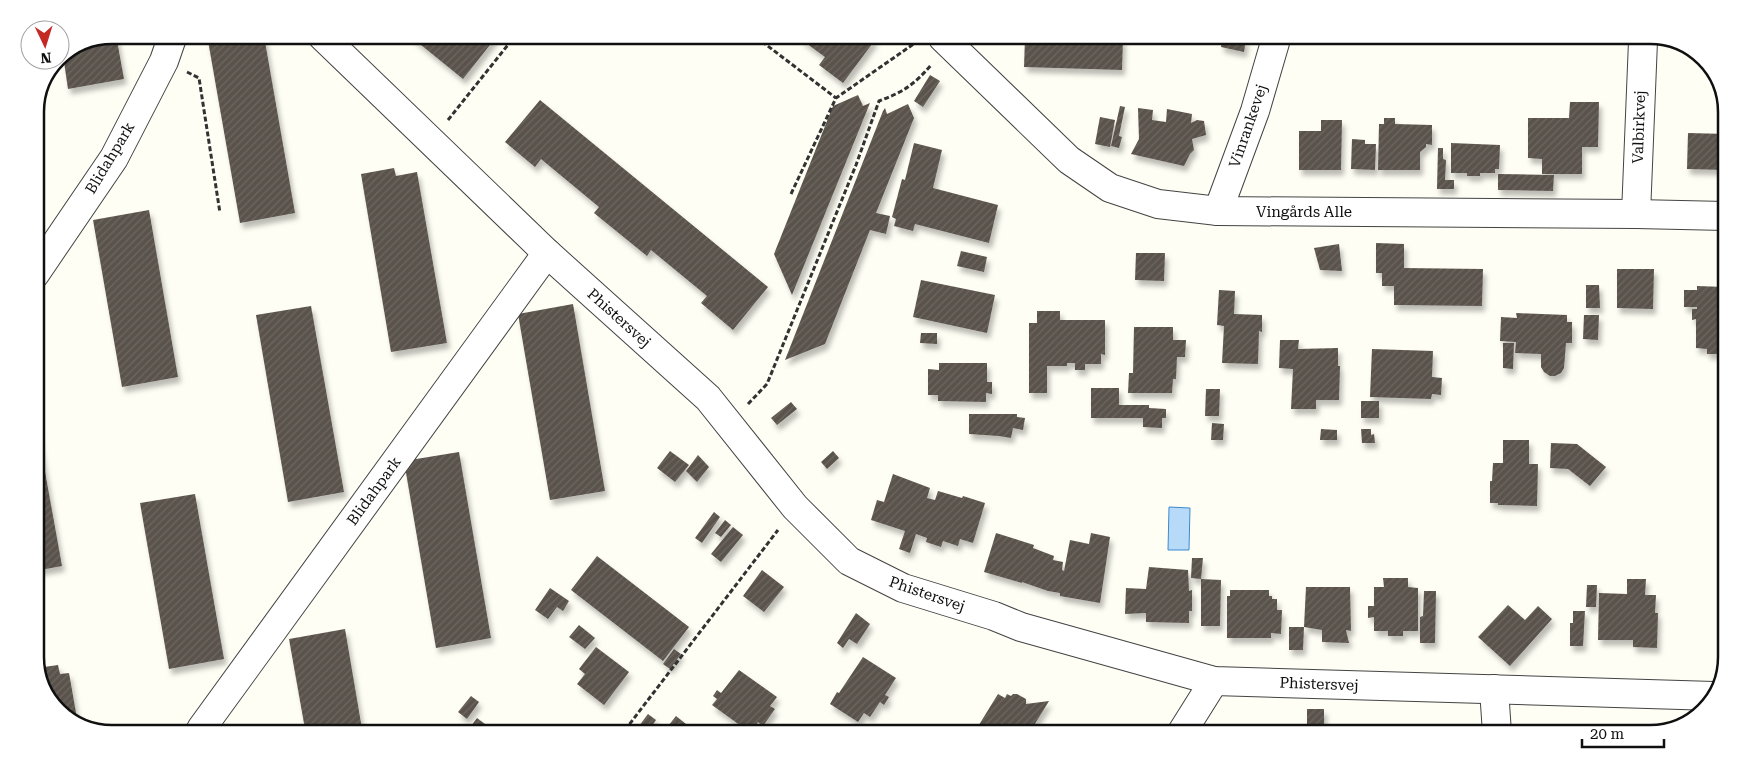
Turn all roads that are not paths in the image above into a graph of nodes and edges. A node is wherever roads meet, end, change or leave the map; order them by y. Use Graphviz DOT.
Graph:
graph roads {
  1 [pos="170,44"];
  2 [pos="330,44"];
  3 [pos="949,44"];
  4 [pos="1275,44"];
  5 [pos="1643,44"];
  6 [pos="1218,211"];
  7 [pos="1636,214"];
  8 [pos="1718,216"];
  9 [pos="548,253"];
  10 [pos="44,261"];
  11 [pos="1214,681"];
  12 [pos="1494,689"];
  13 [pos="1706,696"];
  14 [pos="204,725"];
  15 [pos="1186,725"];
  16 [pos="1496,725"];
  1 -- 10 [label="street, Blidahpark"];
  2 -- 9 [label="street, Phistersvej"];
  3 -- 6 [label="street, Vingårds Alle"];
  4 -- 6 [label="street, Vinrankevej"];
  5 -- 7 [label="street, Valbirkvej"];
  6 -- 7 [label="street, Vingårds Alle"];
  7 -- 8 [label="street, Vingårds Alle"];
  9 -- 11 [label="street, Phistersvej"];
  9 -- 14 [label="street, Blidahpark"];
  11 -- 12 [label="street, Phistersvej"];
  11 -- 15 [label="street"];
  12 -- 13 [label="street, Phistersvej"];
  12 -- 16 [label="street"];
}
